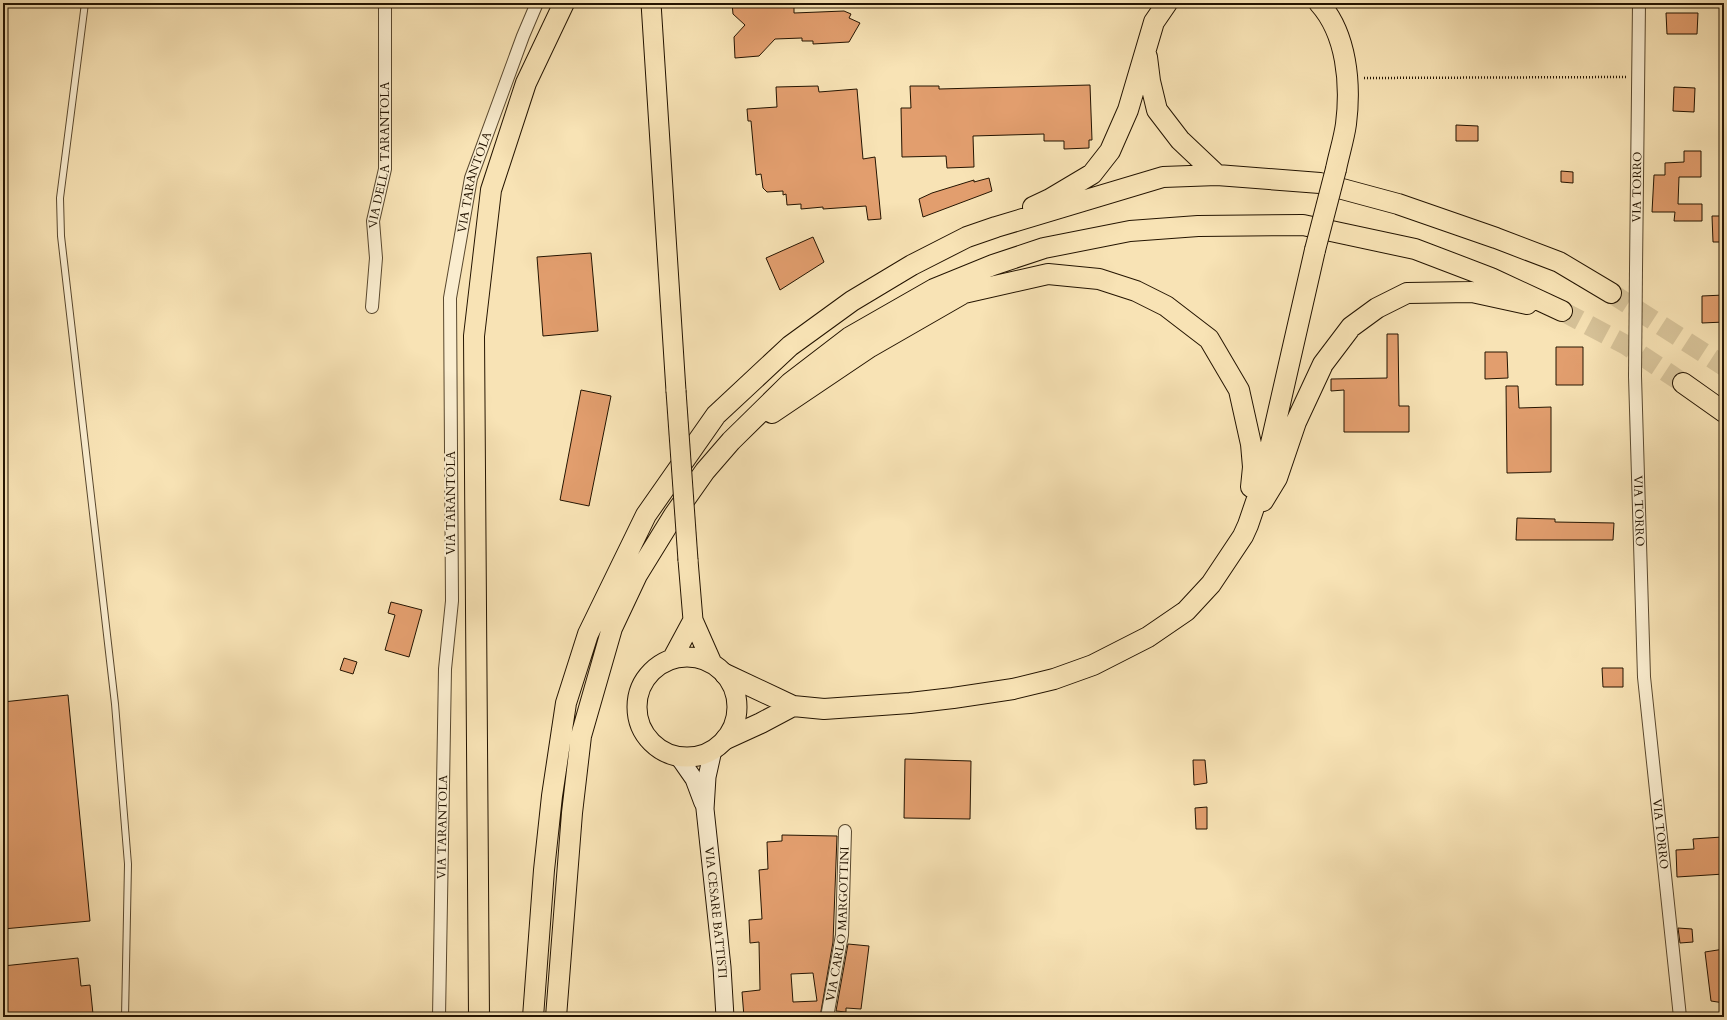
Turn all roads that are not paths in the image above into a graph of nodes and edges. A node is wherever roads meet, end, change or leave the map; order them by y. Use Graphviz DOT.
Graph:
graph roads {
  1 [pos="85,3"];
  2 [pos="385,3"];
  3 [pos="537,3"];
  4 [pos="564,3"];
  5 [pos="650,3"];
  6 [pos="1167,3"];
  7 [pos="1319,3"];
  8 [pos="1639,3"];
  9 [pos="1146,47"];
  10 [pos="1217,175"];
  11 [pos="996,227"];
  12 [pos="1611,293"];
  13 [pos="372,307"];
  14 [pos="1683,382"];
  15 [pos="1724,412"];
  16 [pos="731,441"];
  17 [pos="1248,525"];
  18 [pos="693,620"];
  19 [pos="672,659"];
  20 [pos="719,669"];
  21 [pos="793,706"];
  22 [pos="720,744"];
  23 [pos="678,756"];
  24 [pos="705,809"];
  25 [pos="845,831"];
  26 [pos="125,1017"];
  27 [pos="439,1017"];
  28 [pos="479,1017"];
  29 [pos="533,1017"];
  30 [pos="556,1017"];
  31 [pos="725,1017"];
  32 [pos="828,1017"];
  33 [pos="1680,1017"];
  1 -- 26 [label="lane"];
  2 -- 13 [label="street, VIA DELLA TARANTOLA"];
  3 -- 27 [label="street, VIA TARANTOLA"];
  4 -- 28 [label="highway"];
  5 -- 18 [label="main road, bridge"];
  6 -- 9 [label="highway"];
  7 -- 17 [label="highway, bridge"];
  8 -- 33 [label="street, VIA TORRO, bridge"];
  9 -- 10 [label="highway"];
  9 -- 11 [label="highway"];
  10 -- 11 [label="highway"];
  10 -- 12 [label="highway"];
  11 -- 29 [label="highway"];
  14 -- 15 [label="highway"];
  16 -- 17 [label="highway"];
  16 -- 17 [label="highway"];
  16 -- 30 [label="highway"];
  17 -- 21 [label="highway"];
  18 -- 19 [label="main road"];
  18 -- 20 [label="main road"];
  19 -- 20 [label="main road"];
  19 -- 23 [label="main road"];
  20 -- 21 [label="highway"];
  20 -- 22 [label="main road"];
  21 -- 22 [label="highway"];
  22 -- 23 [label="main road"];
  22 -- 24 [label="main road, VIA CESARE BATTISTI"];
  23 -- 24 [label="main road, VIA CESARE BATTISTI"];
  24 -- 31 [label="main road, VIA CESARE BATTISTI"];
  25 -- 32 [label="street, VIA CARLO MARGOTTINI"];
}
